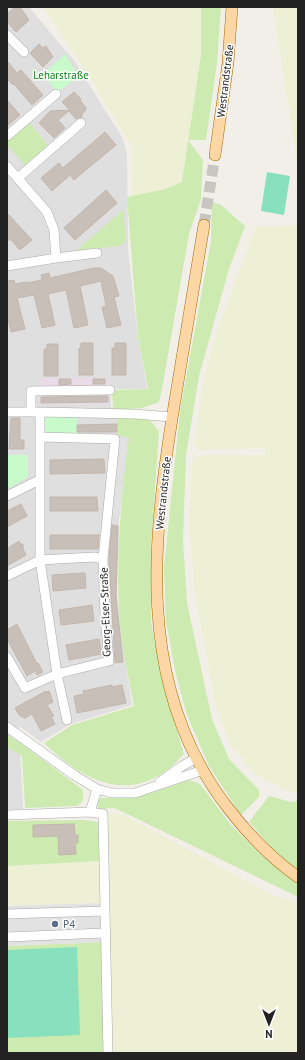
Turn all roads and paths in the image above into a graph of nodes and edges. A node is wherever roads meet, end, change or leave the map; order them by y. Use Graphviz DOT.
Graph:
graph roads {
  1 [pos="232,7"];
  2 [pos="7,35"];
  3 [pos="24,52"];
  4 [pos="56,94"];
  5 [pos="81,123"];
  6 [pos="7,136"];
  7 [pos="215,155"];
  8 [pos="7,166"];
  9 [pos="18,178"];
  10 [pos="204,225"];
  11 [pos="97,253"];
  12 [pos="56,258"];
  13 [pos="7,266"];
  14 [pos="110,390"];
  15 [pos="7,412"];
  16 [pos="36,412"];
  17 [pos="172,417"];
  18 [pos="40,437"];
  19 [pos="39,480"];
  20 [pos="7,496"];
  21 [pos="103,559"];
  22 [pos="40,560"];
  23 [pos="7,576"];
  24 [pos="7,658"];
  25 [pos="57,674"];
  26 [pos="68,720"];
  27 [pos="7,727"];
  28 [pos="195,759"];
  29 [pos="202,770"];
  30 [pos="156,785"];
  31 [pos="97,790"];
  32 [pos="90,812"];
  33 [pos="7,815"];
  34 [pos="298,877"];
  35 [pos="105,911"];
  36 [pos="7,914"];
  37 [pos="105,933"];
  38 [pos="7,937"];
  39 [pos="108,1053"];
  1 -- 7 [label="main road, Westrandstraße"];
  2 -- 3 [label="street"];
  4 -- 6 [label="street"];
  5 -- 9 [label="street"];
  8 -- 9 [label="street"];
  9 -- 12 [label="street"];
  10 -- 17 [label="main road, Westrandstraße"];
  11 -- 12 [label="street"];
  12 -- 13 [label="street"];
  14 -- 16 [label="street"];
  15 -- 16 [label="street"];
  16 -- 17 [label="street"];
  16 -- 18 [label="street"];
  17 -- 28 [label="main road, Westrandstraße"];
  18 -- 19 [label="street"];
  18 -- 21 [label="street"];
  19 -- 20 [label="street"];
  19 -- 22 [label="street"];
  21 -- 22 [label="street"];
  21 -- 25 [label="street, Georg-Elser-Straße"];
  22 -- 23 [label="street"];
  22 -- 25 [label="street"];
  24 -- 25 [label="street"];
  25 -- 26 [label="street"];
  27 -- 31 [label="street"];
  28 -- 29 [label="main road, Westrandstraße"];
  28 -- 30 [label="street"];
  29 -- 30 [label="street"];
  29 -- 34 [label="main road, Westrandstraße"];
  30 -- 31 [label="street"];
  31 -- 32 [label="street"];
  32 -- 33 [label="street"];
  32 -- 35 [label="street"];
  35 -- 36 [label="street"];
  35 -- 37 [label="street"];
  37 -- 38 [label="street"];
  37 -- 39 [label="street"];
}
